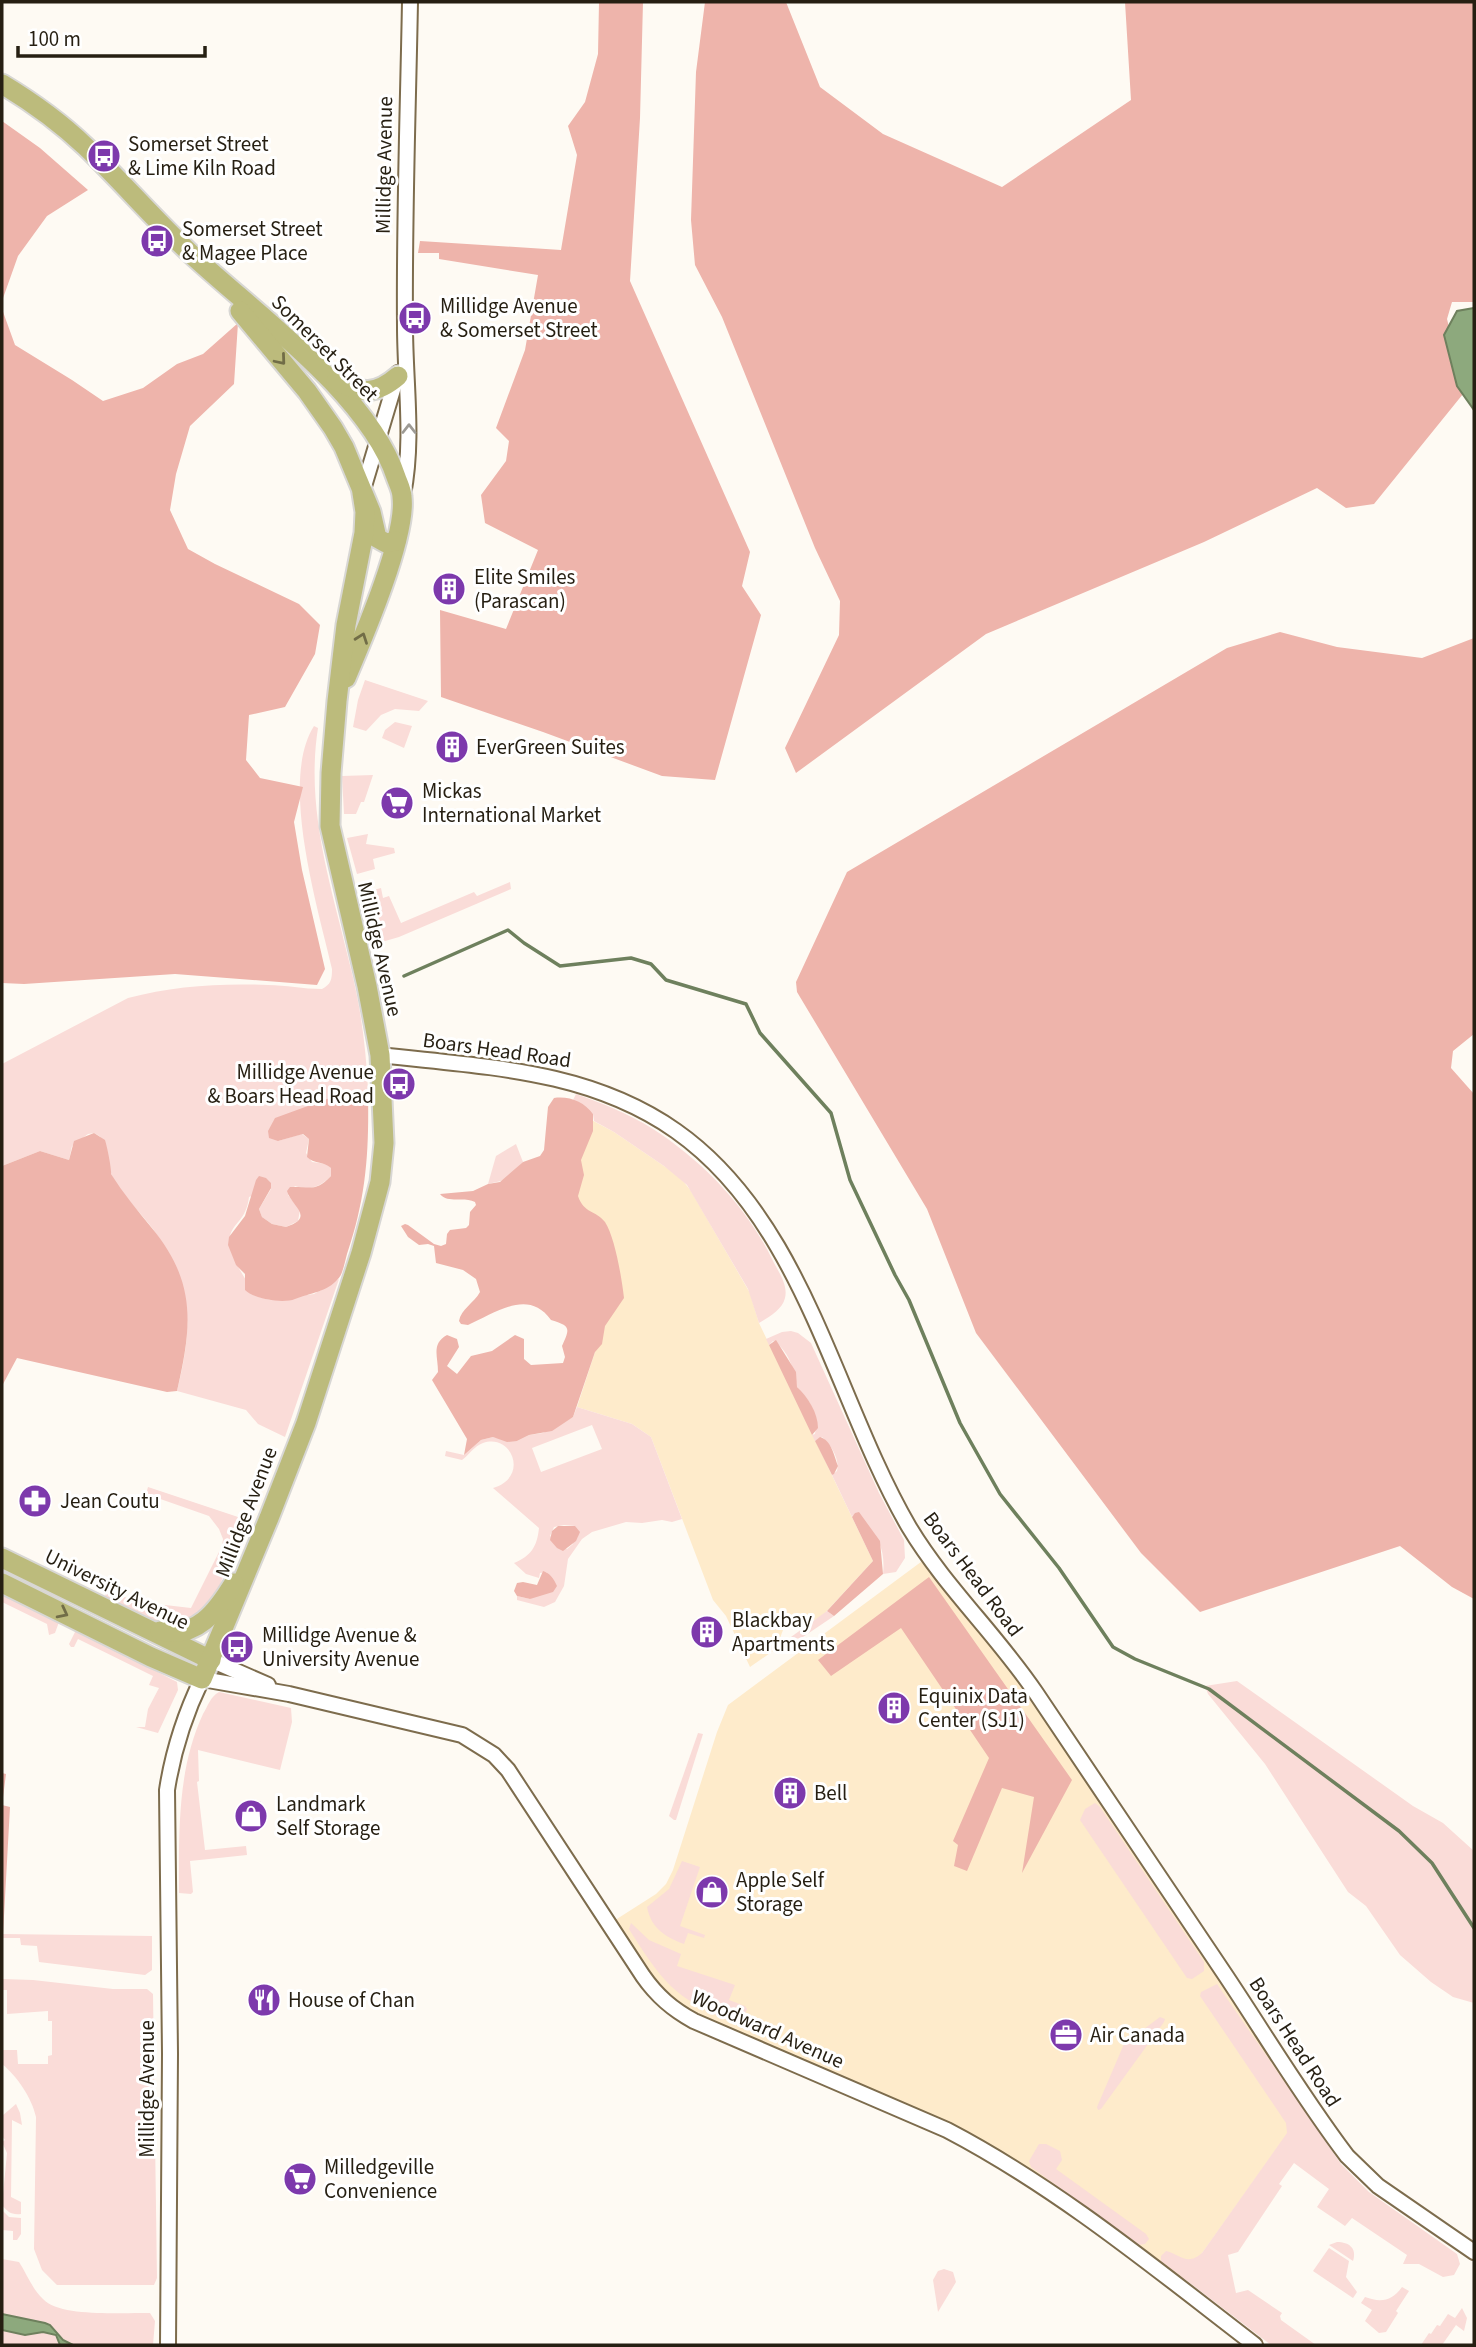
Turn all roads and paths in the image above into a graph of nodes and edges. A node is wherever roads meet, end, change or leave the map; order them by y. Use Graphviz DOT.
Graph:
graph roads {
  1 [pos="410,2"];
  2 [pos="2,84"];
  3 [pos="189,252"];
  4 [pos="405,330"];
  5 [pos="323,374"];
  6 [pos="398,376"];
  7 [pos="378,439"];
  8 [pos="362,493"];
  9 [pos="402,497"];
  10 [pos="396,541"];
  11 [pos="337,701"];
  12 [pos="380,1055"];
  13 [pos="262,1537"];
  14 [pos="2,1558"];
  15 [pos="2,1583"];
  16 [pos="146,1629"];
  17 [pos="211,1660"];
  18 [pos="202,1679"];
  19 [pos="289,1694"];
  20 [pos="1474,2252"];
  21 [pos="168,2345"];
  22 [pos="1255,2345"];
  1 -- 4 [label="street, Millidge Avenue"];
  2 -- 3 [label="main road, Somerset Street"];
  3 -- 5 [label="main road, Somerset Street"];
  3 -- 8 [label="main road, Somerset Street, one-way"];
  4 -- 6 [label="street, Millidge Avenue"];
  9 -- 4 [label="street, Millidge Avenue, one-way"];
  5 -- 6 [label="main road"];
  5 -- 7 [label="main road, Somerset Street"];
  6 -- 7 [label="street, Millidge Avenue"];
  7 -- 8 [label="street, Millidge Avenue"];
  7 -- 9 [label="main road, Somerset Street"];
  8 -- 10 [label="main road, Somerset Street"];
  8 -- 11 [label="main road, Millidge Avenue"];
  9 -- 10 [label="main road, Millidge Avenue"];
  11 -- 10 [label="main road, Millidge Avenue, one-way"];
  11 -- 12 [label="main road, Millidge Avenue"];
  12 -- 13 [label="main road, Millidge Avenue"];
  12 -- 20 [label="street, Boars Head Road"];
  13 -- 16 [label="main road"];
  13 -- 17 [label="main road, Millidge Avenue"];
  14 -- 16 [label="main road, University Avenue"];
  15 -- 18 [label="main road, one-way"];
  16 -- 17 [label="main road, University Avenue"];
  17 -- 18 [label="main road, Millidge Avenue"];
  17 -- 19 [label="street, Woodward Avenue"];
  18 -- 19 [label="street, Woodward Avenue"];
  18 -- 21 [label="street, Millidge Avenue"];
  19 -- 22 [label="street, Woodward Avenue"];
}
